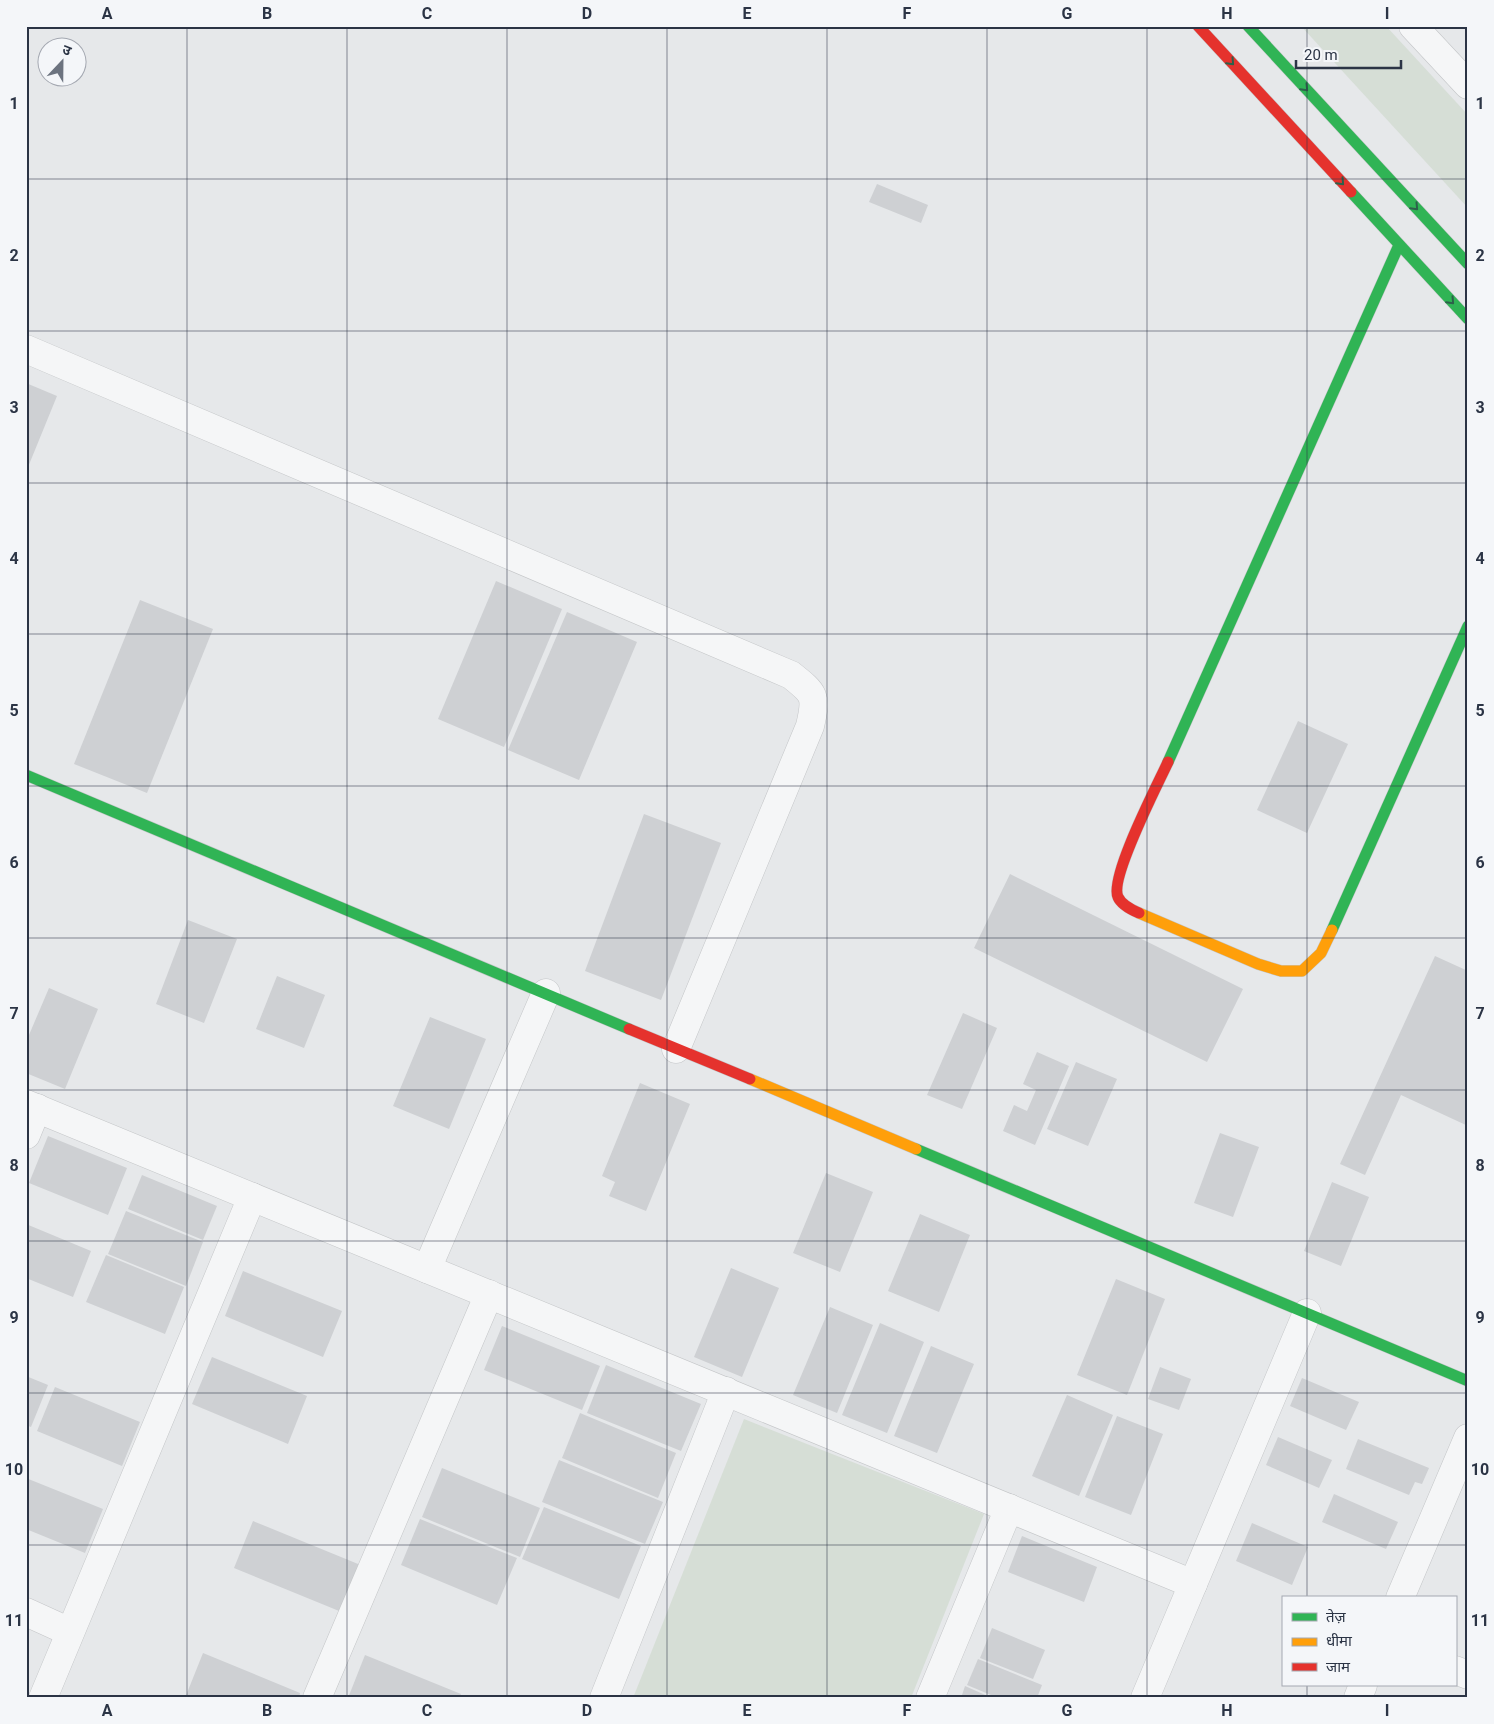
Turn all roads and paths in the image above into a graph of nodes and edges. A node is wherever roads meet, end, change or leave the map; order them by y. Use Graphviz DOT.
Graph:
graph roads {
  1 [pos="1198,26"];
  2 [pos="1248,26"];
  3 [pos="1413,26"];
  4 [pos="1468,85"];
  5 [pos="1399,245"];
  6 [pos="1468,264"];
  7 [pos="1468,319"];
  8 [pos="26,349"];
  9 [pos="1468,626"];
  10 [pos="26,776"];
  11 [pos="546,994"];
  12 [pos="676,1048"];
  13 [pos="32,1106"];
  14 [pos="26,1135"];
  15 [pos="252,1197"];
  16 [pos="427,1269"];
  17 [pos="489,1294"];
  18 [pos="1306,1313"];
  19 [pos="1468,1381"];
  20 [pos="726,1392"];
  21 [pos="1468,1438"];
  22 [pos="1010,1508"];
  23 [pos="1193,1584"];
  24 [pos="1401,1596"];
  25 [pos="26,1612"];
  26 [pos="70,1632"];
  27 [pos="1456,1670"];
  28 [pos="1468,1675"];
  29 [pos="1363,1686"];
  30 [pos="43,1698"];
  31 [pos="317,1698"];
  32 [pos="604,1698"];
  33 [pos="930,1698"];
  34 [pos="1145,1698"];
  35 [pos="1358,1698"];
  1 -- 5 [label="street, one-way"];
  2 -- 6 [label="street, one-way"];
  3 -- 4 [label="street"];
  5 -- 7 [label="street, one-way"];
  5 -- 9 [label="street"];
  8 -- 12 [label="street"];
  10 -- 11 [label="street"];
  11 -- 12 [label="street"];
  11 -- 16 [label="street"];
  12 -- 18 [label="street"];
  13 -- 14 [label="street"];
  13 -- 15 [label="street"];
  15 -- 16 [label="street"];
  15 -- 26 [label="street"];
  16 -- 17 [label="street"];
  17 -- 20 [label="street"];
  17 -- 31 [label="street"];
  18 -- 19 [label="street"];
  18 -- 23 [label="street"];
  20 -- 22 [label="street"];
  20 -- 32 [label="street"];
  21 -- 24 [label="street"];
  22 -- 23 [label="street"];
  22 -- 33 [label="street"];
  23 -- 34 [label="street"];
  25 -- 26 [label="street"];
  26 -- 30 [label="street"];
  27 -- 28 [label="street"];
  29 -- 35 [label="street"];
}
